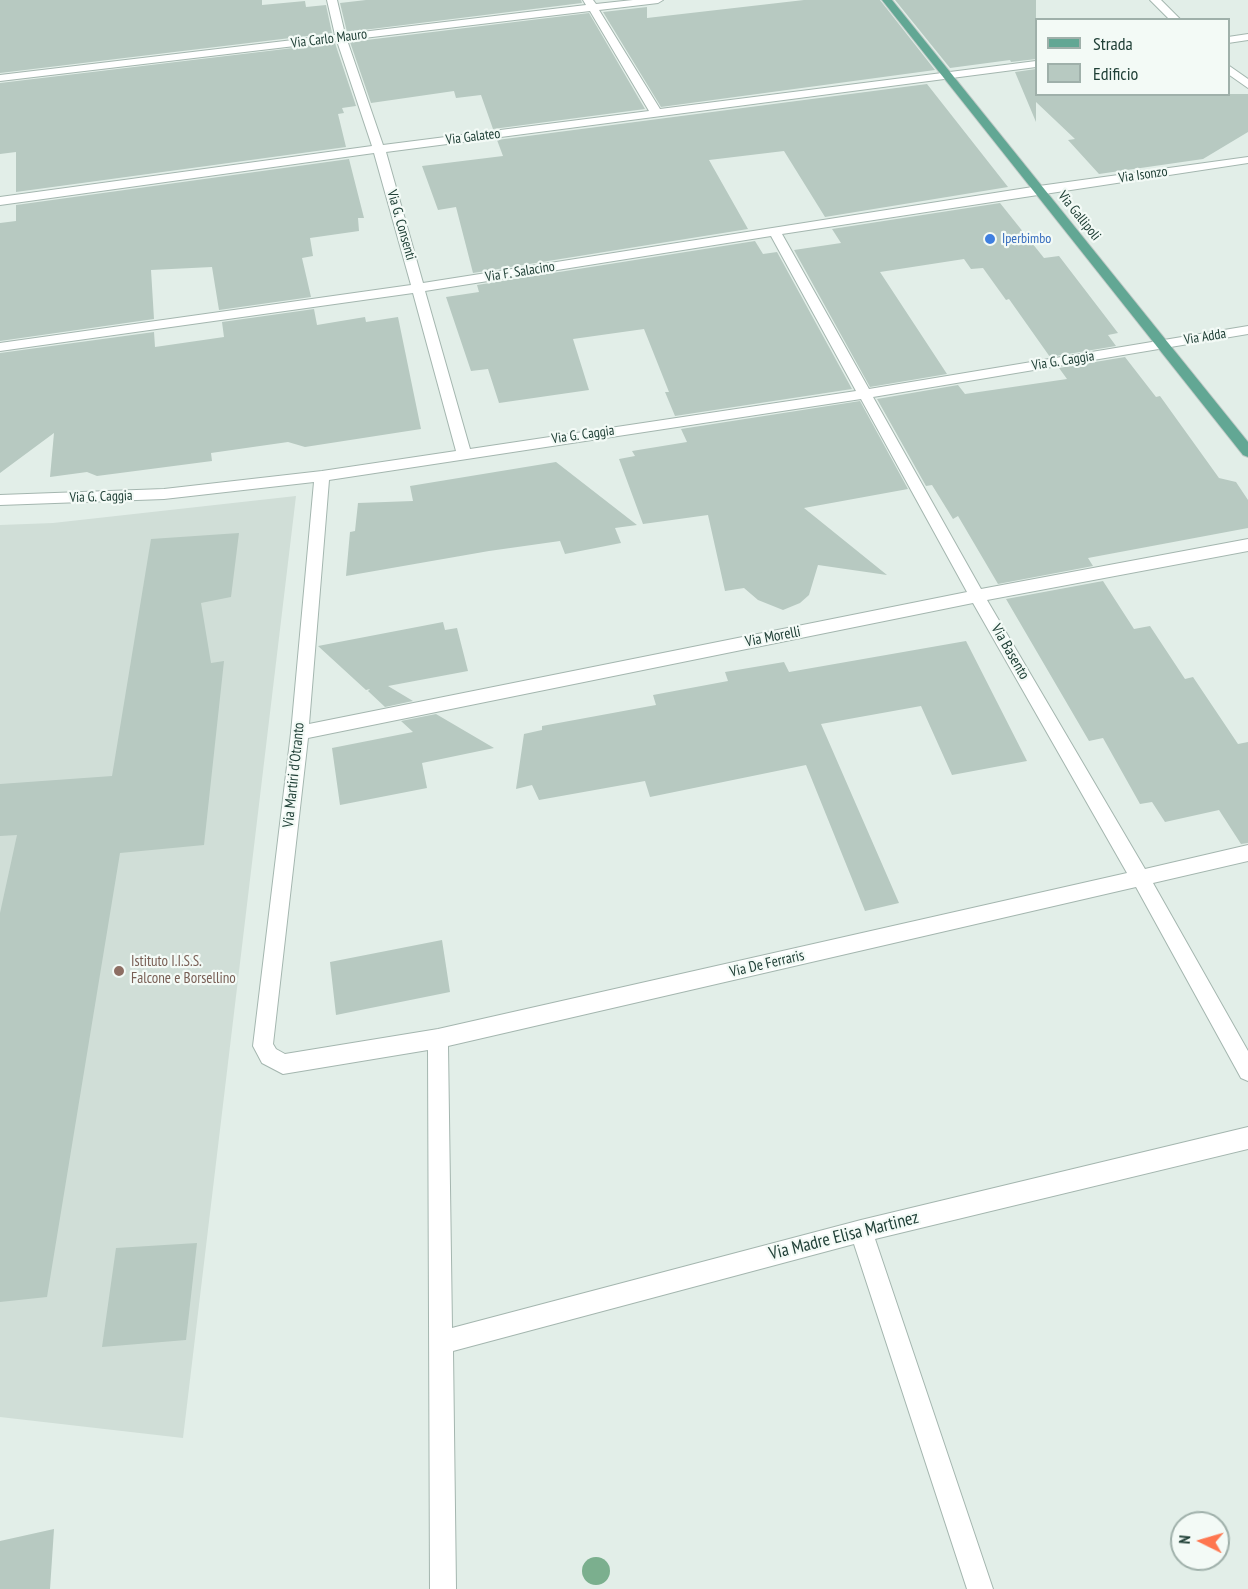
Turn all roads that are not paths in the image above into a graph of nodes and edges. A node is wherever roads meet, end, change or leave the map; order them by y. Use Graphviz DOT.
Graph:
graph roads {
  1 [pos="332,0"];
  2 [pos="658,0"];
  3 [pos="887,0"];
  4 [pos="1155,0"];
  5 [pos="590,4"];
  6 [pos="1174,18"];
  7 [pos="341,37"];
  8 [pos="1248,37"];
  9 [pos="1230,40"];
  10 [pos="1035,64"];
  11 [pos="1230,70"];
  12 [pos="947,75"];
  13 [pos="0,78"];
  14 [pos="1248,85"];
  15 [pos="657,114"];
  16 [pos="379,149"];
  17 [pos="1248,160"];
  18 [pos="1039,190"];
  19 [pos="0,201"];
  20 [pos="774,231"];
  21 [pos="419,288"];
  22 [pos="1248,330"];
  23 [pos="1162,344"];
  24 [pos="0,347"];
  25 [pos="866,394"];
  26 [pos="1248,452"];
  27 [pos="465,453"];
  28 [pos="321,476"];
  29 [pos="0,500"];
  30 [pos="1248,545"];
  31 [pos="977,596"];
  32 [pos="300,733"];
  33 [pos="1248,853"];
  34 [pos="1141,879"];
  35 [pos="438,1039"];
  36 [pos="283,1064"];
  37 [pos="1248,1071"];
  38 [pos="1248,1138"];
  39 [pos="861,1231"];
  40 [pos="442,1342"];
  41 [pos="443,1589"];
  42 [pos="980,1589"];
  1 -- 7 [label="street, Via G. Consenti"];
  2 -- 5 [label="street, Via Carlo Mauro"];
  3 -- 12 [label="main road, Via Gallipoli"];
  4 -- 6 [label="street"];
  5 -- 7 [label="street, Via Carlo Mauro"];
  5 -- 15 [label="street"];
  7 -- 13 [label="street, Via Carlo Mauro"];
  7 -- 16 [label="street, Via G. Consenti"];
  8 -- 9 [label="street"];
  10 -- 12 [label="street, Via Galateo"];
  11 -- 14 [label="street"];
  12 -- 15 [label="street, Via Galateo"];
  12 -- 18 [label="main road, Via Gallipoli"];
  15 -- 16 [label="street, Via Galateo"];
  16 -- 19 [label="street, Via Galateo"];
  16 -- 21 [label="street, Via G. Consenti"];
  17 -- 18 [label="street, Via Isonzo"];
  18 -- 20 [label="street, Via F. Salacino"];
  18 -- 23 [label="main road, Via Gallipoli"];
  20 -- 21 [label="street, Via F. Salacino"];
  20 -- 25 [label="street, Via Basento"];
  21 -- 24 [label="street, Via F. Salacino"];
  21 -- 27 [label="street, Via G. Consenti"];
  22 -- 23 [label="street, Via Adda"];
  23 -- 25 [label="street, Via G. Caggia"];
  23 -- 26 [label="main road, Via Gallipoli"];
  25 -- 27 [label="street, Via G. Caggia"];
  25 -- 31 [label="street, Via Basento"];
  27 -- 28 [label="street, Via G. Caggia"];
  28 -- 29 [label="street, Via G. Caggia"];
  28 -- 32 [label="street, Via Martiri d'Otranto"];
  30 -- 31 [label="street, Via Morelli"];
  31 -- 32 [label="street, Via Morelli"];
  31 -- 34 [label="street, Via Basento"];
  32 -- 36 [label="street, Via Martiri d'Otranto"];
  33 -- 34 [label="street, Via De Ferraris"];
  34 -- 35 [label="street, Via De Ferraris"];
  34 -- 37 [label="street, Via Basento"];
  35 -- 36 [label="street, Via De Ferraris"];
  35 -- 40 [label="street"];
  38 -- 39 [label="street, Via Madre Elisa Martinez"];
  39 -- 40 [label="street, Via Madre Elisa Martinez"];
  39 -- 42 [label="street"];
  40 -- 41 [label="street"];
}
